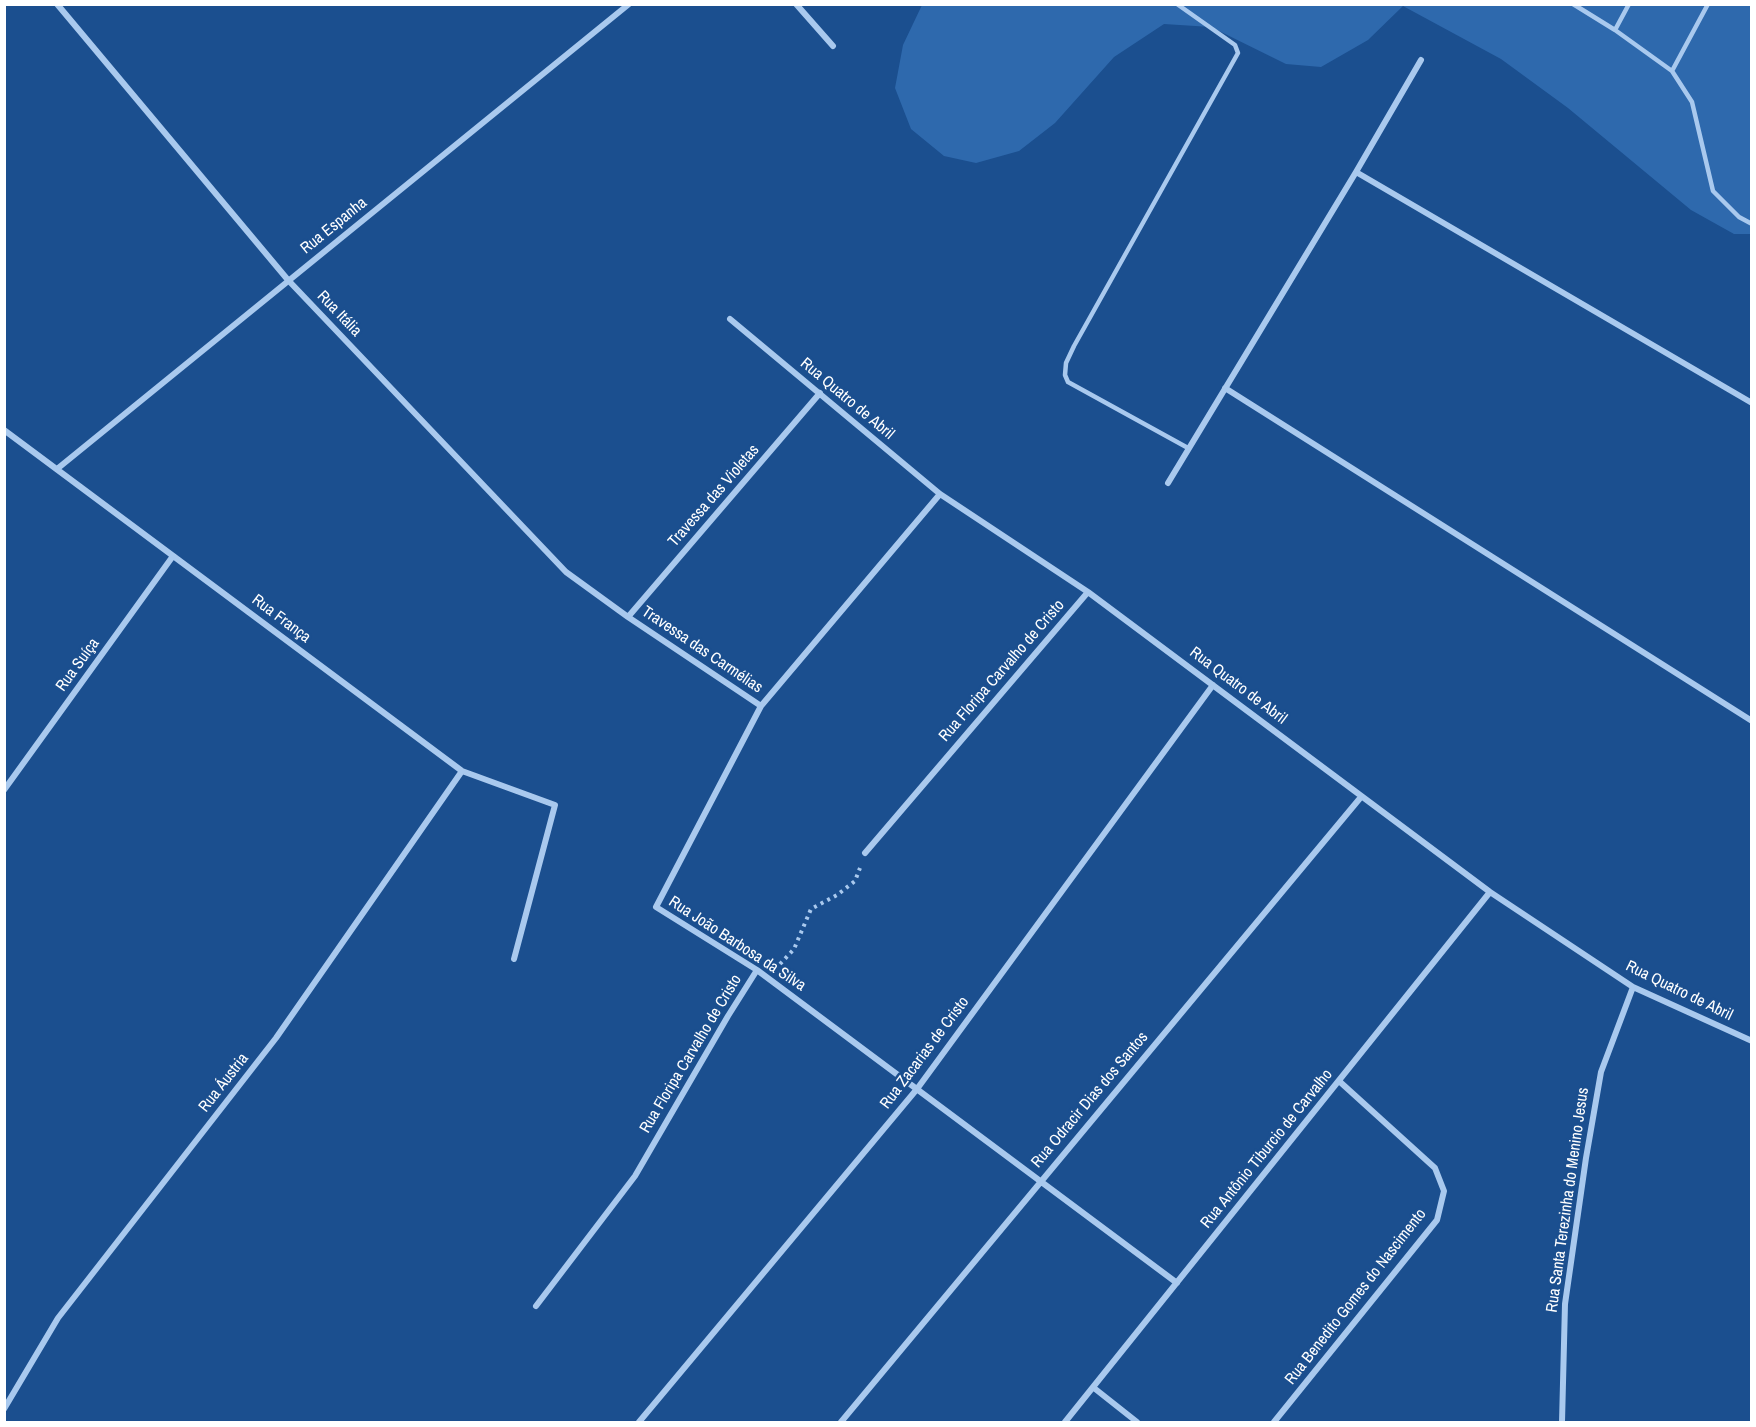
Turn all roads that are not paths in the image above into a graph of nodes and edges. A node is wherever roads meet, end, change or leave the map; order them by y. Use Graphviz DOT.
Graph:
graph roads {
  1 [pos="57,4"];
  2 [pos="629,4"];
  3 [pos="796,4"];
  4 [pos="1177,4"];
  5 [pos="1573,4"];
  6 [pos="1629,4"];
  7 [pos="1708,4"];
  8 [pos="1615,30"];
  9 [pos="833,46"];
  10 [pos="1421,60"];
  11 [pos="1672,71"];
  12 [pos="1356,172"];
  13 [pos="1752,224"];
  14 [pos="288,280"];
  15 [pos="730,319"];
  16 [pos="1225,388"];
  17 [pos="820,393"];
  18 [pos="1752,403"];
  19 [pos="4,430"];
  20 [pos="1188,448"];
  21 [pos="57,469"];
  22 [pos="1167,483"];
  23 [pos="940,494"];
  24 [pos="173,556"];
  25 [pos="1088,592"];
  26 [pos="628,617"];
  27 [pos="1213,685"];
  28 [pos="761,706"];
  29 [pos="1752,721"];
  30 [pos="462,771"];
  31 [pos="4,790"];
  32 [pos="1361,797"];
  33 [pos="865,853"];
  34 [pos="1490,892"];
  35 [pos="514,959"];
  36 [pos="757,970"];
  37 [pos="1633,987"];
  38 [pos="1752,1041"];
  39 [pos="1339,1081"];
  40 [pos="917,1089"];
  41 [pos="1040,1181"];
  42 [pos="1177,1283"];
  43 [pos="536,1306"];
  44 [pos="1094,1388"];
  45 [pos="4,1409"];
  46 [pos="639,1422"];
  47 [pos="841,1422"];
  48 [pos="1065,1422"];
  49 [pos="1137,1422"];
  50 [pos="1274,1422"];
  51 [pos="1562,1422"];
  1 -- 14 [label="street, Rua Itália"];
  2 -- 14 [label="street, Rua Espanha"];
  3 -- 9 [label="street"];
  4 -- 20 [label="lane"];
  5 -- 8 [label="lane"];
  6 -- 8 [label="lane"];
  7 -- 11 [label="lane"];
  8 -- 11 [label="lane"];
  10 -- 12 [label="street"];
  11 -- 13 [label="lane"];
  12 -- 16 [label="street"];
  12 -- 18 [label="street"];
  14 -- 21 [label="street, Rua Espanha"];
  14 -- 26 [label="street, Rua Itália"];
  15 -- 17 [label="street, Rua Quatro de Abril"];
  16 -- 20 [label="street"];
  16 -- 29 [label="street"];
  17 -- 23 [label="street, Rua Quatro de Abril"];
  17 -- 26 [label="street, Travessa das Violetas"];
  19 -- 21 [label="street, Rua França"];
  20 -- 22 [label="street"];
  21 -- 24 [label="street, Rua França"];
  23 -- 25 [label="street, Rua Quatro de Abril"];
  23 -- 28 [label="street, Rua João Barbosa da Silva"];
  24 -- 30 [label="street, Rua França"];
  24 -- 31 [label="street, Rua Suíça"];
  25 -- 27 [label="street, Rua Quatro de Abril"];
  25 -- 33 [label="street, Rua Floripa Carvalho de Cristo"];
  26 -- 28 [label="street, Travessa das Carmélias"];
  27 -- 32 [label="street, Rua Quatro de Abril"];
  27 -- 40 [label="street, Rua Zacarias de Cristo"];
  28 -- 36 [label="street, Rua João Barbosa da Silva"];
  30 -- 35 [label="street, Rua França"];
  30 -- 45 [label="street, Rua Áustria"];
  32 -- 34 [label="street, Rua Quatro de Abril"];
  32 -- 41 [label="street, Rua Odracir Dias dos Santos"];
  34 -- 37 [label="street, Rua Quatro de Abril"];
  34 -- 39 [label="street, Rua Antônio Tiburcio de Carvalho"];
  36 -- 40 [label="street, Rua João Barbosa da Silva"];
  36 -- 43 [label="street, Rua Floripa Carvalho de Cristo"];
  37 -- 38 [label="street, Rua Quatro de Abril"];
  37 -- 51 [label="street, Rua Santa Terezinha do Menino Jesus"];
  39 -- 42 [label="street, Rua Antônio Tiburcio de Carvalho"];
  39 -- 50 [label="street, Rua Benedito Gomes do Nascimento"];
  40 -- 41 [label="street, Rua João Barbosa da Silva"];
  40 -- 46 [label="street, Rua Zacarias de Cristo"];
  41 -- 42 [label="street, Rua João Barbosa da Silva"];
  41 -- 47 [label="street, Rua Odracir Dias dos Santos"];
  42 -- 44 [label="street, Rua Antônio Tiburcio de Carvalho"];
  44 -- 48 [label="street, Rua Antônio Tiburcio de Carvalho"];
  44 -- 49 [label="street"];
}
